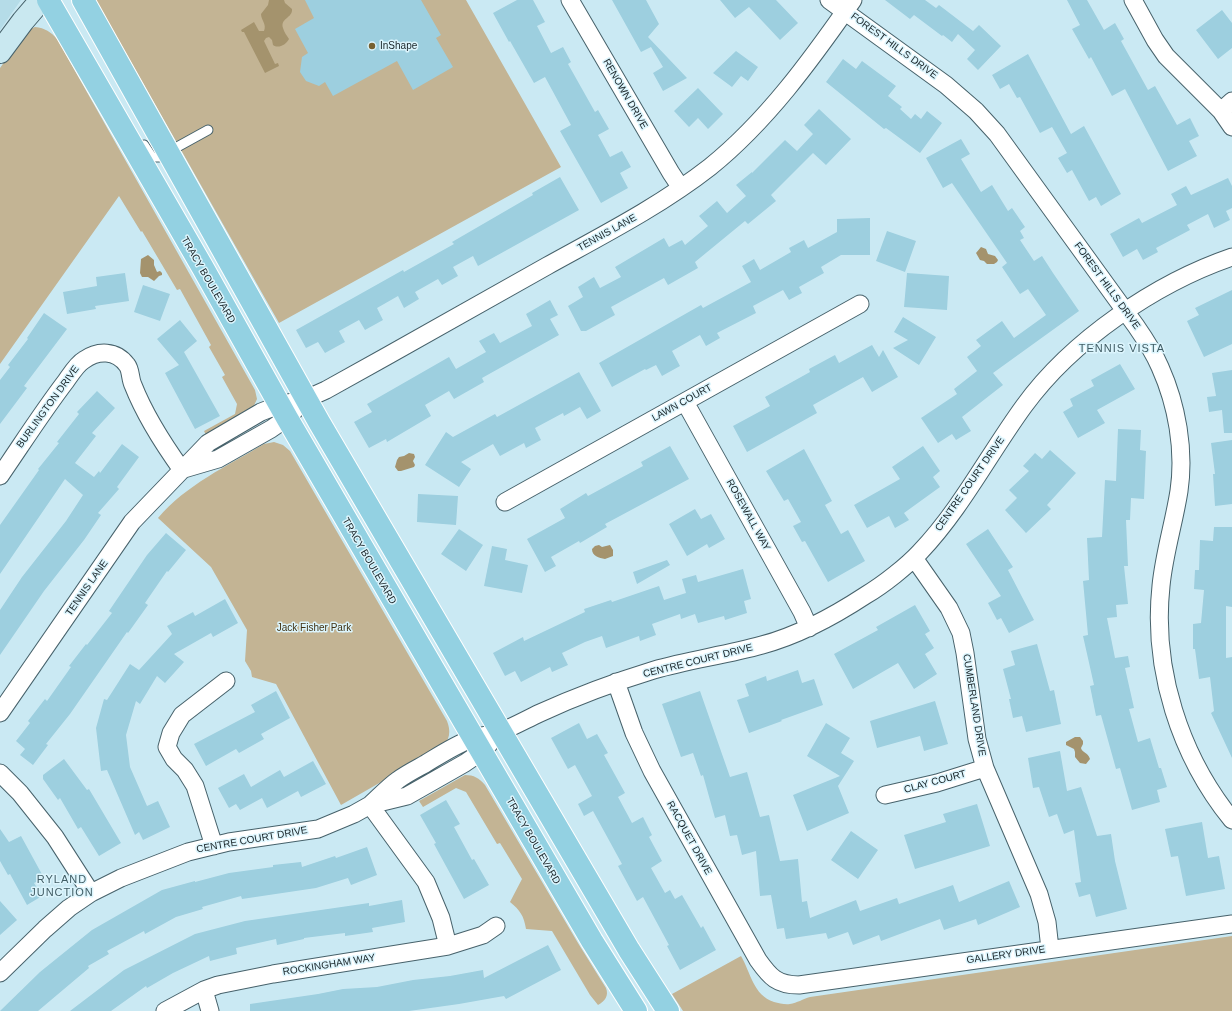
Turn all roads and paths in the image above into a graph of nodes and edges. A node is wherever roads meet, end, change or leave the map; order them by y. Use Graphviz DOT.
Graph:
graph roads {
  1 [pos="41,0"];
  2 [pos="48,0"];
  3 [pos="83,0"];
  4 [pos="570,0"];
  5 [pos="829,0"];
  6 [pos="1133,0"];
  7 [pos="849,6"];
  8 [pos="0,52"];
  9 [pos="1226,106"];
  10 [pos="1232,127"];
  11 [pos="208,130"];
  12 [pos="138,135"];
  13 [pos="168,152"];
  14 [pos="681,188"];
  15 [pos="1232,257"];
  16 [pos="860,304"];
  17 [pos="1125,312"];
  18 [pos="306,399"];
  19 [pos="685,402"];
  20 [pos="283,412"];
  21 [pos="182,470"];
  22 [pos="0,476"];
  23 [pos="505,502"];
  24 [pos="914,558"];
  25 [pos="809,628"];
  26 [pos="226,681"];
  27 [pos="616,682"];
  28 [pos="0,713"];
  29 [pos="500,732"];
  30 [pos="477,745"];
  31 [pos="985,768"];
  32 [pos="0,773"];
  33 [pos="885,795"];
  34 [pos="370,805"];
  35 [pos="1232,820"];
  36 [pos="214,846"];
  37 [pos="91,893"];
  38 [pos="1232,924"];
  39 [pos="496,926"];
  40 [pos="448,946"];
  41 [pos="1050,949"];
  42 [pos="0,973"];
  43 [pos="780,983"];
  44 [pos="204,990"];
  45 [pos="165,1011"];
  46 [pos="210,1011"];
  47 [pos="636,1011"];
  48 [pos="668,1011"];
  1 -- 8 [label="street"];
  2 -- 20 [label="main road, TRACY BOULEVARD"];
  3 -- 13 [label="main road"];
  4 -- 14 [label="street, RENOWN DRIVE"];
  5 -- 7 [label="street, FOREST HILLS DRIVE"];
  6 -- 9 [label="street"];
  7 -- 14 [label="street, TENNIS LANE"];
  7 -- 17 [label="street, FOREST HILLS DRIVE"];
  9 -- 10 [label="street"];
  11 -- 13 [label="lane"];
  12 -- 13 [label="lane"];
  13 -- 18 [label="main road"];
  14 -- 18 [label="street, TENNIS LANE"];
  15 -- 17 [label="street, CENTRE COURT DRIVE"];
  16 -- 19 [label="street, LAWN COURT"];
  17 -- 24 [label="street, CENTRE COURT DRIVE"];
  17 -- 35 [label="street, FOREST HILLS DRIVE"];
  18 -- 20 [label="street, TENNIS LANE"];
  18 -- 29 [label="main road"];
  19 -- 23 [label="street, LAWN COURT"];
  19 -- 25 [label="street, ROSEWALL WAY"];
  20 -- 21 [label="street, TENNIS LANE"];
  20 -- 30 [label="main road, TRACY BOULEVARD"];
  21 -- 22 [label="street, BURLINGTON DRIVE"];
  21 -- 28 [label="street, TENNIS LANE"];
  24 -- 25 [label="street, CENTRE COURT DRIVE"];
  24 -- 31 [label="street, CUMBERLAND DRIVE"];
  25 -- 27 [label="street, CENTRE COURT DRIVE"];
  26 -- 36 [label="street"];
  27 -- 29 [label="street, CENTRE COURT DRIVE"];
  27 -- 43 [label="street, RACQUET DRIVE"];
  29 -- 30 [label="street, CENTRE COURT DRIVE"];
  29 -- 48 [label="main road"];
  30 -- 34 [label="street, CENTRE COURT DRIVE"];
  30 -- 47 [label="main road, TRACY BOULEVARD"];
  31 -- 33 [label="street, CLAY COURT"];
  31 -- 41 [label="street, CUMBERLAND DRIVE"];
  32 -- 37 [label="street"];
  34 -- 36 [label="street, CENTRE COURT DRIVE"];
  34 -- 40 [label="street"];
  36 -- 37 [label="street, CENTRE COURT DRIVE"];
  37 -- 42 [label="street, CENTRE COURT DRIVE"];
  38 -- 41 [label="street, GALLERY DRIVE"];
  39 -- 40 [label="street, ROCKINGHAM WAY"];
  40 -- 44 [label="street, ROCKINGHAM WAY"];
  41 -- 43 [label="street, GALLERY DRIVE"];
  44 -- 45 [label="street, ROCKINGHAM WAY"];
  44 -- 46 [label="street"];
}
